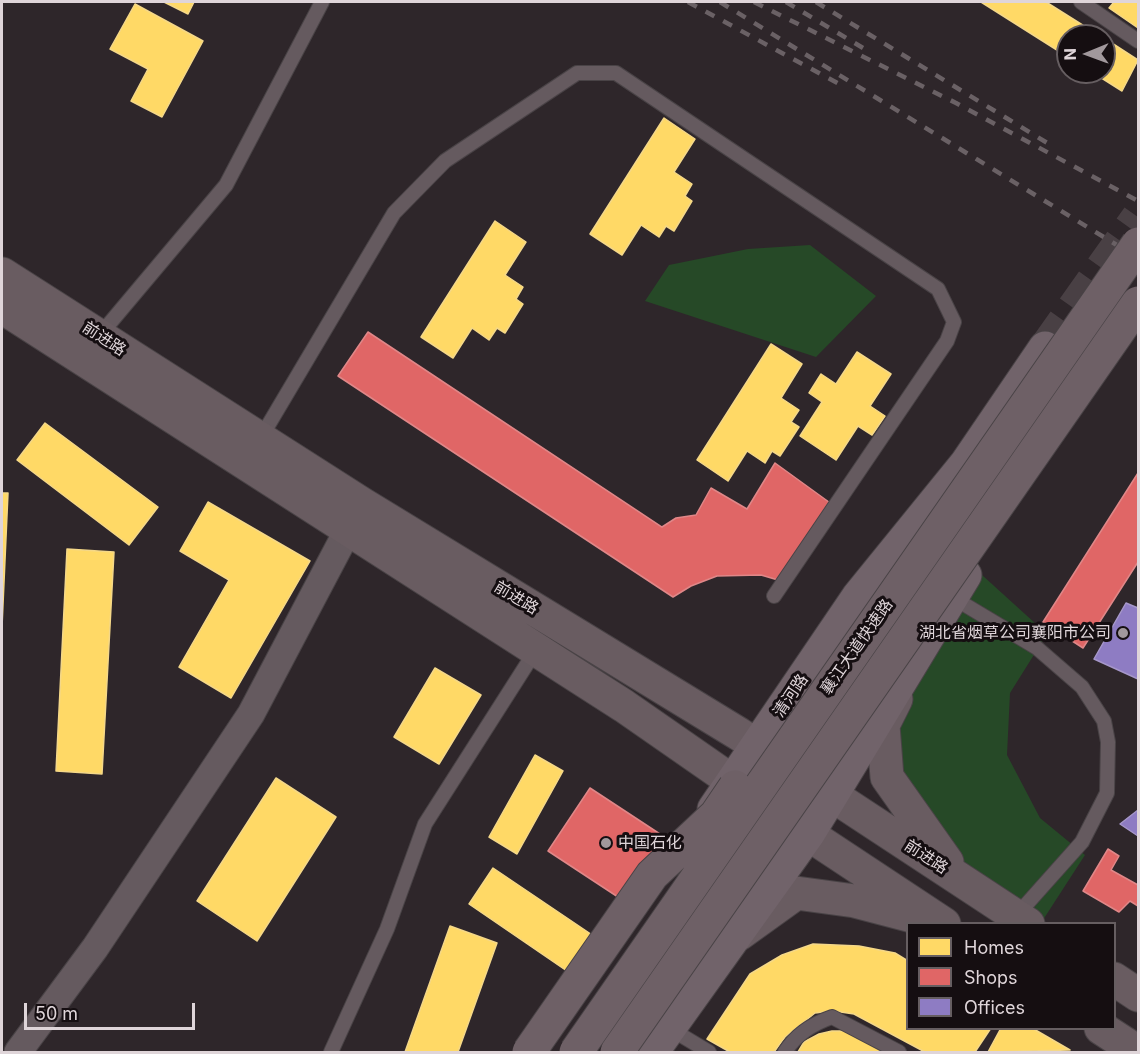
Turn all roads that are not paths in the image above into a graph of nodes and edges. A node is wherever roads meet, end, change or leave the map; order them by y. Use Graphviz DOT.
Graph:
graph roads {
  1 [pos="322,2"];
  2 [pos="1081,2"];
  3 [pos="1138,41"];
  4 [pos="1138,244"];
  5 [pos="2,274"];
  6 [pos="1138,303"];
  7 [pos="2,307"];
  8 [pos="99,336"];
  9 [pos="1045,348"];
  10 [pos="1098,383"];
  11 [pos="260,439"];
  12 [pos="966,491"];
  13 [pos="355,517"];
  14 [pos="774,596"];
  15 [pos="952,597"];
  16 [pos="537,650"];
  17 [pos="918,653"];
  18 [pos="757,746"];
  19 [pos="733,782"];
  20 [pos="832,796"];
  21 [pos="808,834"];
  22 [pos="959,878"];
  23 [pos="1022,920"];
  24 [pos="935,922"];
  25 [pos="940,922"];
  26 [pos="730,941"];
  27 [pos="1116,981"];
  28 [pos="1138,995"];
  29 [pos="1103,1030"];
  30 [pos="661,1040"];
  31 [pos="1138,1052"];
  32 [pos="18,1053"];
  33 [pos="331,1053"];
  34 [pos="529,1053"];
  35 [pos="546,1053"];
  36 [pos="576,1053"];
  37 [pos="617,1053"];
  38 [pos="709,1053"];
  39 [pos="785,1053"];
  40 [pos="899,1053"];
  1 -- 8 [label="lane"];
  2 -- 3 [label="lane"];
  4 -- 12 [label="highway, 襄江大道快速路, bridge"];
  5 -- 8 [label="street, 前进路"];
  6 -- 37 [label="highway, 襄江大道快速路, bridge"];
  7 -- 13 [label="street, 前进路"];
  8 -- 11 [label="street, 前进路"];
  9 -- 18 [label="main road, 清河路"];
  10 -- 15 [label="main road"];
  11 -- 13 [label="street, 前进路"];
  11 -- 14 [label="lane"];
  12 -- 34 [label="highway, bridge"];
  12 -- 36 [label="highway, 襄江大道快速路, bridge"];
  13 -- 16 [label="street, 前进路"];
  13 -- 18 [label="street, 前进路"];
  13 -- 32 [label="street"];
  15 -- 17 [label="main road"];
  15 -- 23 [label="lane"];
  16 -- 19 [label="street, 前进路"];
  16 -- 33 [label="lane"];
  17 -- 20 [label="main road"];
  17 -- 22 [label="street"];
  18 -- 19 [label="main road, 清河路"];
  18 -- 20 [label="street, 前进路"];
  19 -- 21 [label="street, 前进路"];
  19 -- 35 [label="main road, 清河路"];
  20 -- 21 [label="main road"];
  20 -- 22 [label="street, 前进路"];
  21 -- 25 [label="street, 前进路"];
  21 -- 26 [label="main road"];
  22 -- 23 [label="street, 前进路"];
  24 -- 26 [label="street"];
  26 -- 30 [label="main road"];
  27 -- 28 [label="street"];
  29 -- 31 [label="street"];
  30 -- 38 [label="lane"];
  39 -- 40 [label="lane"];
}
